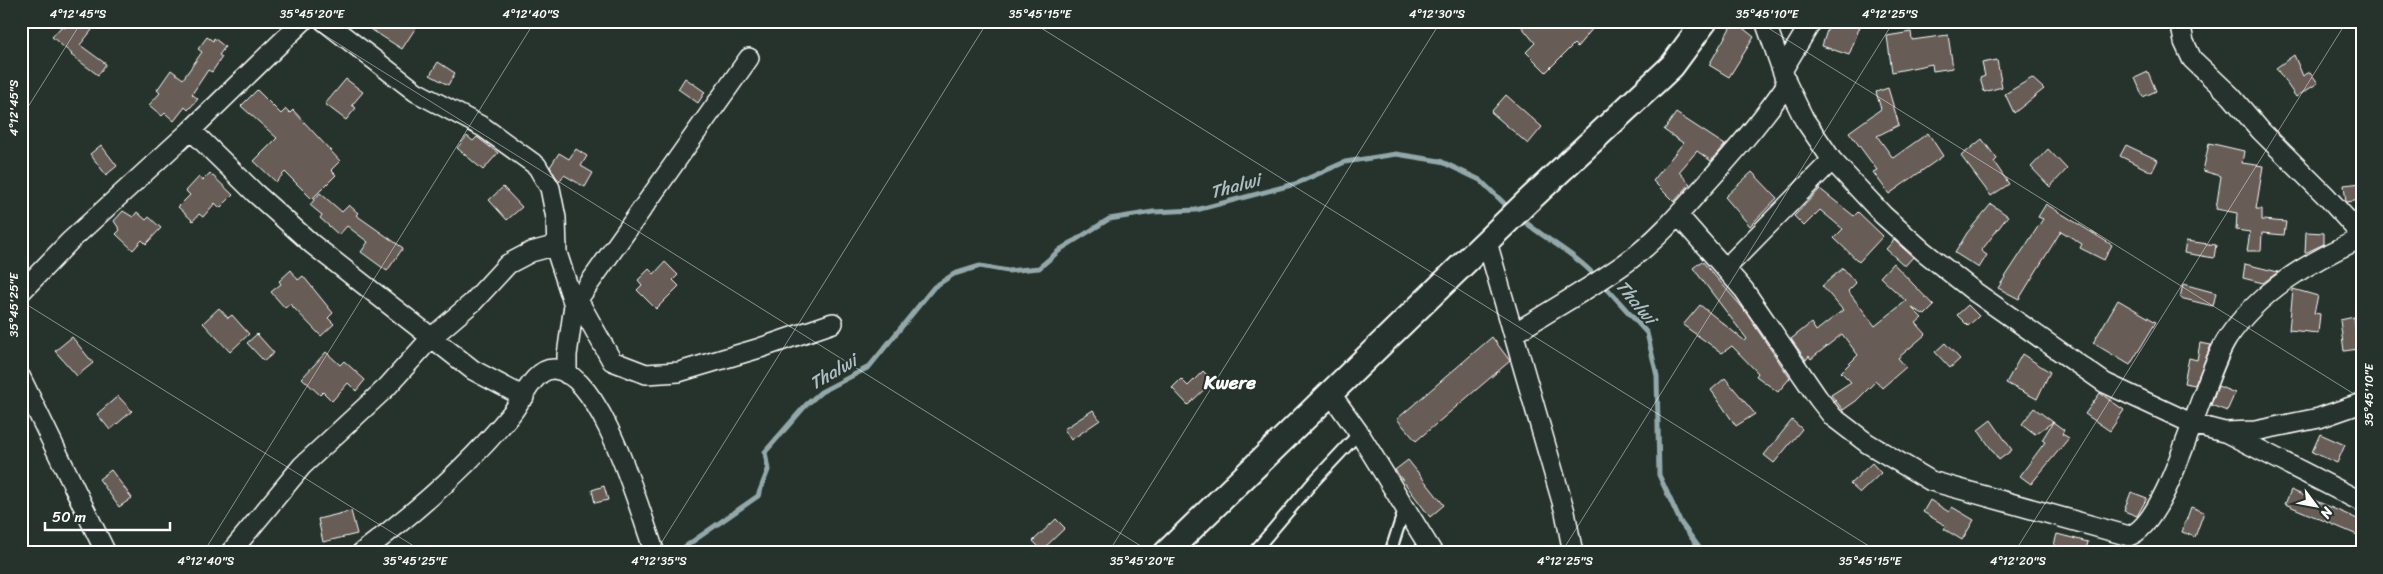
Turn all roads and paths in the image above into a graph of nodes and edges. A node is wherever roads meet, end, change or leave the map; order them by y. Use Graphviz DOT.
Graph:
graph roads {
  1 [pos="304,21"];
  2 [pos="324,21"];
  3 [pos="1705,21"];
  4 [pos="1765,21"];
  5 [pos="1812,21"];
  6 [pos="2180,21"];
  7 [pos="749,58"];
  8 [pos="1785,76"];
  9 [pos="191,130"];
  10 [pos="1832,160"];
  11 [pos="1678,214"];
  12 [pos="2362,237"];
  13 [pos="1487,242"];
  14 [pos="557,245"];
  15 [pos="1726,268"];
  16 [pos="21,292"];
  17 [pos="576,302"];
  18 [pos="833,323"];
  19 [pos="1515,333"];
  20 [pos="431,338"];
  21 [pos="567,374"];
  22 [pos="21,378"];
  23 [pos="1331,394"];
  24 [pos="524,397"];
  25 [pos="2362,403"];
  26 [pos="2193,424"];
  27 [pos="1359,432"];
  28 [pos="2224,432"];
  29 [pos="2362,502"];
  30 [pos="1405,507"];
  31 [pos="106,553"];
  32 [pos="230,553"];
  33 [pos="361,553"];
  34 [pos="655,553"];
  35 [pos="1166,553"];
  36 [pos="1253,553"];
  37 [pos="1390,553"];
  38 [pos="1433,553"];
  39 [pos="1573,553"];
  1 -- 9 [label="street"];
  2 -- 14 [label="street"];
  3 -- 13 [label="street"];
  4 -- 8 [label="street"];
  5 -- 8 [label="street"];
  6 -- 12 [label="street"];
  7 -- 17 [label="street"];
  8 -- 10 [label="street"];
  8 -- 11 [label="street"];
  9 -- 16 [label="street"];
  9 -- 20 [label="street"];
  10 -- 15 [label="street"];
  10 -- 26 [label="street"];
  11 -- 15 [label="street"];
  11 -- 19 [label="street"];
  12 -- 26 [label="street"];
  13 -- 19 [label="street"];
  13 -- 23 [label="street"];
  14 -- 17 [label="street"];
  14 -- 20 [label="street"];
  15 -- 26 [label="street"];
  17 -- 18 [label="street"];
  17 -- 21 [label="street"];
  19 -- 39 [label="street"];
  20 -- 24 [label="street"];
  20 -- 32 [label="street"];
  21 -- 24 [label="street"];
  21 -- 34 [label="street"];
  22 -- 31 [label="street"];
  23 -- 27 [label="street"];
  23 -- 35 [label="street"];
  24 -- 33 [label="street"];
  25 -- 28 [label="street"];
  26 -- 28 [label="street"];
  27 -- 30 [label="street"];
  27 -- 36 [label="lane"];
  28 -- 29 [label="street"];
  30 -- 37 [label="lane"];
  30 -- 38 [label="street"];
}
